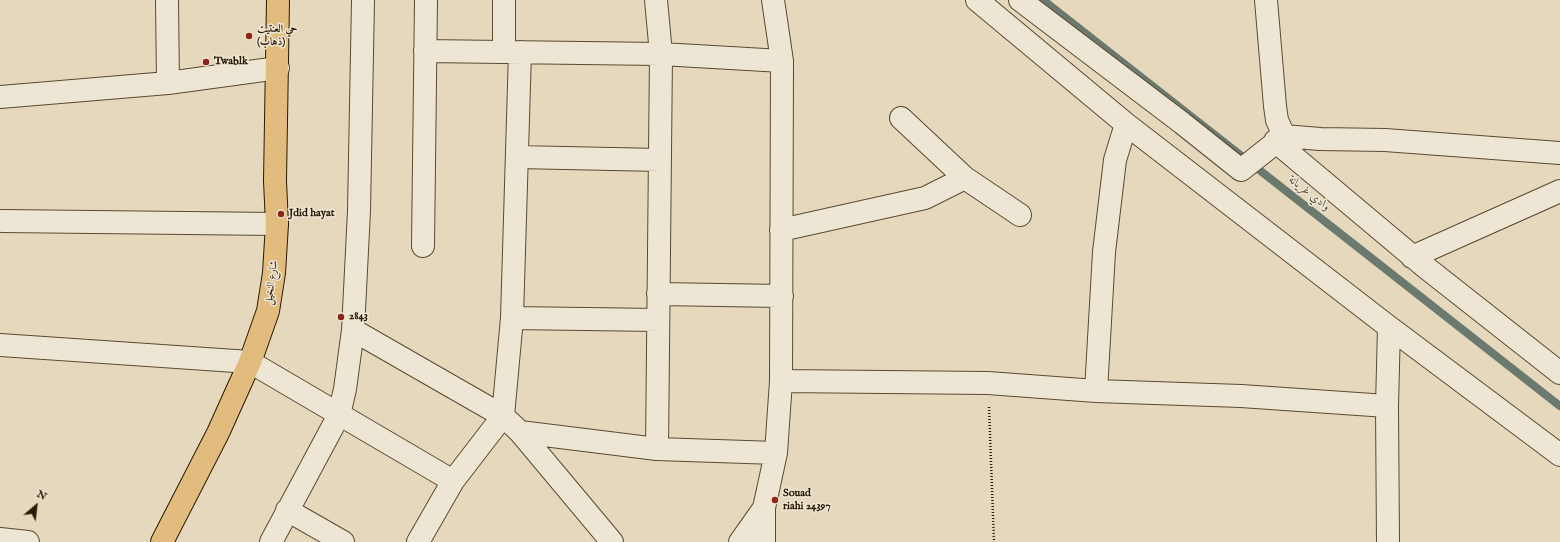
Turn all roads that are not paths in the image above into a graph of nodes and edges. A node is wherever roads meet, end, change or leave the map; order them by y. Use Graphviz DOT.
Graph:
graph roads {
  1 [pos="166,0"];
  2 [pos="278,0"];
  3 [pos="363,0"];
  4 [pos="426,0"];
  5 [pos="504,0"];
  6 [pos="656,0"];
  7 [pos="773,0"];
  8 [pos="977,0"];
  9 [pos="1020,0"];
  10 [pos="1266,0"];
  11 [pos="425,50"];
  12 [pos="512,52"];
  13 [pos="661,54"];
  14 [pos="782,61"];
  15 [pos="278,68"];
  16 [pos="168,82"];
  17 [pos="0,97"];
  18 [pos="901,118"];
  19 [pos="1126,124"];
  20 [pos="1280,139"];
  21 [pos="1560,153"];
  22 [pos="517,157"];
  23 [pos="660,160"];
  24 [pos="1241,170"];
  25 [pos="966,178"];
  26 [pos="1560,191"];
  27 [pos="1219,196"];
  28 [pos="1020,215"];
  29 [pos="2,221"];
  30 [pos="277,224"];
  31 [pos="781,230"];
  32 [pos="423,246"];
  33 [pos="1412,257"];
  34 [pos="658,294"];
  35 [pos="782,296"];
  36 [pos="512,318"];
  37 [pos="658,320"];
  38 [pos="1389,327"];
  39 [pos="353,330"];
  40 [pos="0,345"];
  41 [pos="250,362"];
  42 [pos="1560,373"];
  43 [pos="781,381"];
  44 [pos="1096,391"];
  45 [pos="1387,406"];
  46 [pos="339,415"];
  47 [pos="503,416"];
  48 [pos="520,432"];
  49 [pos="657,449"];
  50 [pos="776,453"];
  51 [pos="1560,455"];
  52 [pos="453,481"];
  53 [pos="764,508"];
  54 [pos="287,510"];
  55 [pos="0,539"];
  56 [pos="169,540"];
  57 [pos="28,542"];
  58 [pos="271,542"];
  59 [pos="343,542"];
  60 [pos="418,542"];
  61 [pos="612,542"];
  62 [pos="740,542"];
  63 [pos="764,542"];
  64 [pos="1388,542"];
  1 -- 16 [label="street"];
  2 -- 15 [label="main road, شارع النخيل"];
  3 -- 39 [label="street"];
  4 -- 11 [label="street"];
  5 -- 12 [label="street"];
  6 -- 13 [label="street"];
  7 -- 14 [label="street"];
  8 -- 19 [label="street"];
  9 -- 24 [label="street"];
  10 -- 20 [label="street"];
  11 -- 12 [label="street"];
  11 -- 32 [label="street"];
  12 -- 13 [label="street"];
  12 -- 22 [label="street"];
  13 -- 14 [label="street"];
  13 -- 23 [label="street"];
  14 -- 31 [label="street"];
  15 -- 16 [label="street"];
  15 -- 30 [label="main road, شارع النخيل"];
  16 -- 17 [label="street"];
  18 -- 25 [label="street"];
  19 -- 27 [label="street"];
  19 -- 44 [label="street"];
  20 -- 21 [label="street"];
  20 -- 24 [label="street"];
  20 -- 33 [label="street"];
  22 -- 23 [label="street"];
  22 -- 36 [label="street"];
  23 -- 34 [label="street"];
  24 -- 27 [label="street"];
  25 -- 28 [label="street"];
  25 -- 31 [label="street"];
  26 -- 33 [label="street"];
  27 -- 38 [label="street"];
  29 -- 30 [label="street"];
  30 -- 41 [label="main road, شارع النخيل"];
  31 -- 35 [label="street"];
  33 -- 42 [label="street"];
  34 -- 35 [label="street"];
  34 -- 37 [label="street"];
  35 -- 43 [label="street"];
  36 -- 37 [label="street"];
  36 -- 47 [label="street"];
  37 -- 49 [label="street"];
  38 -- 45 [label="street"];
  38 -- 51 [label="street"];
  39 -- 46 [label="street"];
  39 -- 47 [label="street"];
  40 -- 41 [label="street"];
  41 -- 46 [label="street"];
  41 -- 56 [label="main road, شارع النخيل"];
  43 -- 44 [label="street"];
  43 -- 50 [label="street"];
  44 -- 45 [label="street"];
  45 -- 64 [label="street"];
  46 -- 52 [label="street"];
  46 -- 54 [label="street"];
  47 -- 48 [label="street"];
  47 -- 52 [label="street"];
  48 -- 49 [label="street"];
  48 -- 61 [label="street"];
  49 -- 50 [label="street"];
  50 -- 53 [label="street"];
  52 -- 60 [label="street"];
  53 -- 62 [label="street"];
  53 -- 63 [label="street"];
  54 -- 58 [label="street"];
  54 -- 59 [label="street"];
  55 -- 57 [label="street"];
}
